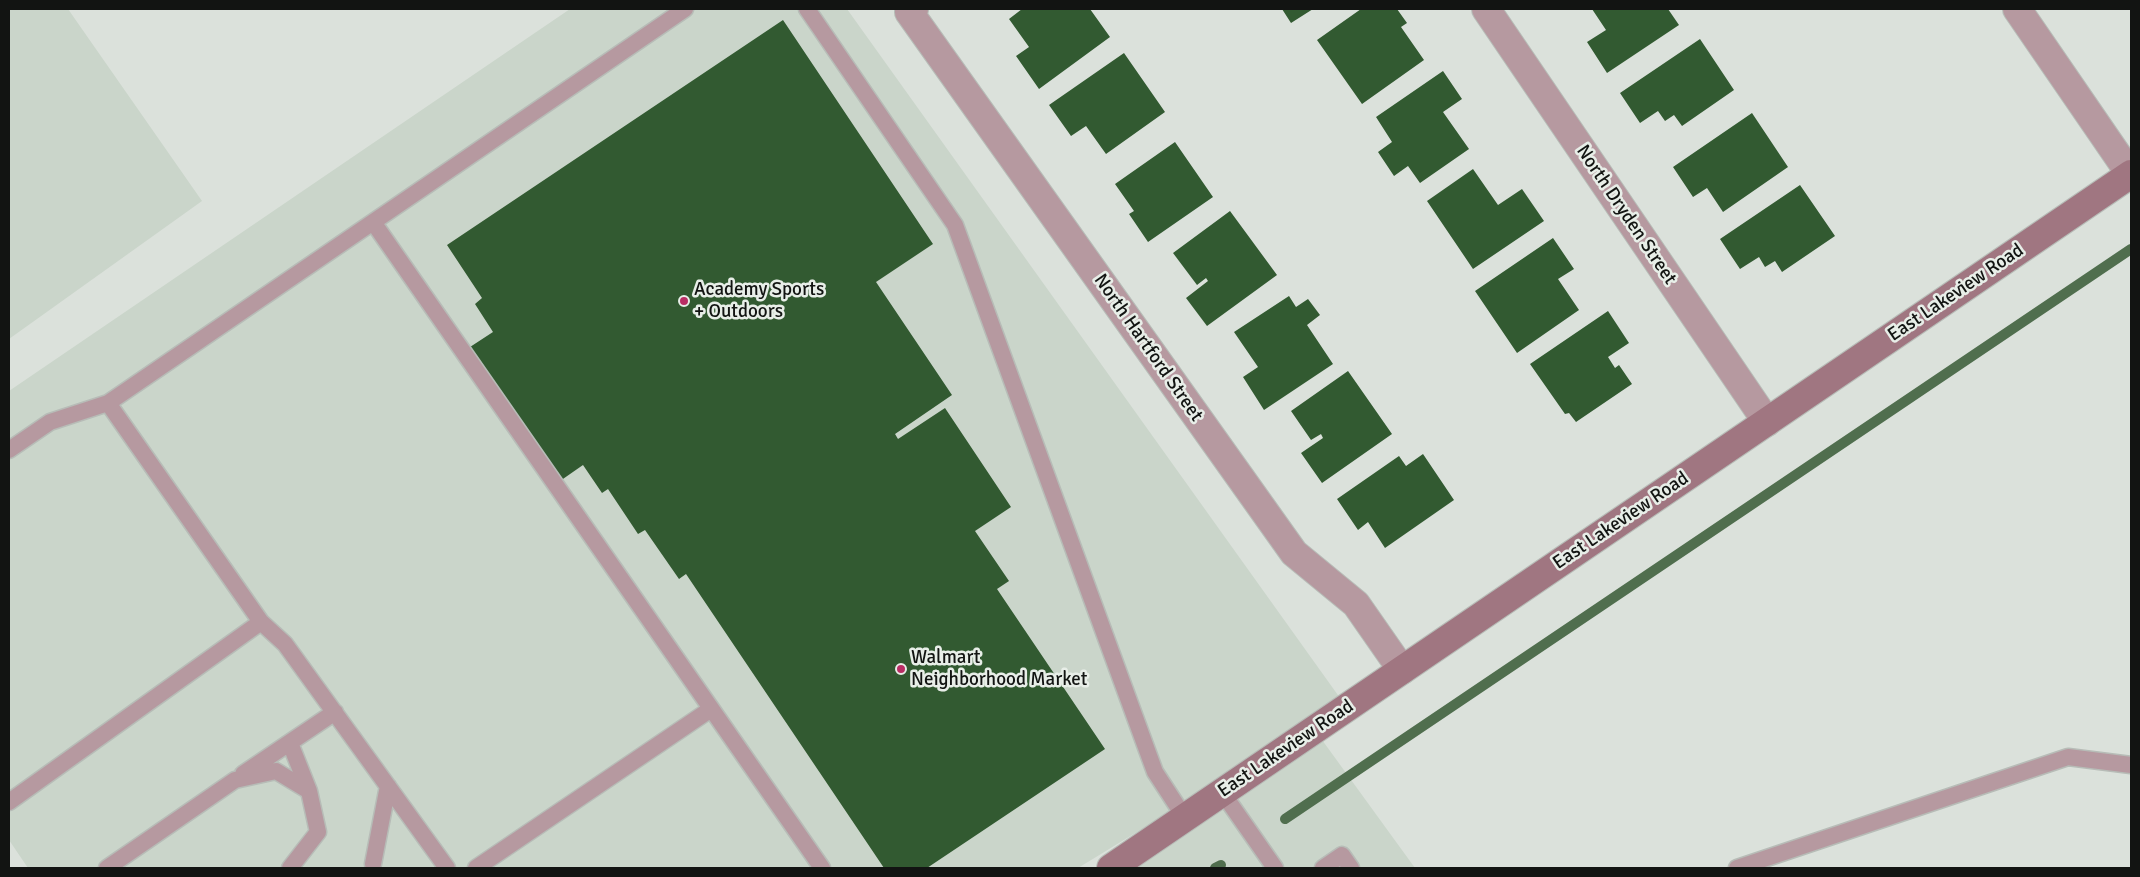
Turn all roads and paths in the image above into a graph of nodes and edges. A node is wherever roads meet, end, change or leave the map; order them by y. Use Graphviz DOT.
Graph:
graph roads {
  1 [pos="685,9"];
  2 [pos="808,9"];
  3 [pos="1486,9"];
  4 [pos="2016,9"];
  5 [pos="911,10"];
  6 [pos="2131,174"];
  7 [pos="373,222"];
  8 [pos="108,403"];
  9 [pos="1766,422"];
  10 [pos="9,450"];
  11 [pos="262,622"];
  12 [pos="1402,670"];
  13 [pos="711,709"];
  14 [pos="335,712"];
  15 [pos="290,743"];
  16 [pos="2131,765"];
  17 [pos="235,780"];
  18 [pos="388,786"];
  19 [pos="309,791"];
  20 [pos="1222,792"];
  21 [pos="9,802"];
  22 [pos="1185,818"];
  23 [pos="373,864"];
  24 [pos="106,868"];
  25 [pos="290,868"];
  26 [pos="447,868"];
  27 [pos="476,868"];
  28 [pos="822,868"];
  29 [pos="1111,868"];
  30 [pos="1275,868"];
  31 [pos="1323,868"];
  32 [pos="1351,868"];
  33 [pos="1736,868"];
  1 -- 7 [label="lane"];
  2 -- 22 [label="lane"];
  3 -- 9 [label="street, North Dryden Street"];
  4 -- 6 [label="street"];
  5 -- 12 [label="street, North Hartford Street"];
  6 -- 9 [label="street, East Lakeview Road"];
  7 -- 8 [label="lane"];
  7 -- 13 [label="lane"];
  8 -- 10 [label="lane"];
  8 -- 11 [label="lane"];
  9 -- 12 [label="street, East Lakeview Road"];
  11 -- 14 [label="lane"];
  11 -- 21 [label="lane"];
  12 -- 20 [label="street, East Lakeview Road"];
  13 -- 27 [label="lane"];
  13 -- 28 [label="lane"];
  14 -- 15 [label="lane"];
  14 -- 18 [label="lane"];
  15 -- 17 [label="lane"];
  15 -- 19 [label="lane"];
  16 -- 33 [label="lane"];
  17 -- 19 [label="lane"];
  17 -- 24 [label="lane"];
  18 -- 23 [label="lane"];
  18 -- 26 [label="lane"];
  19 -- 25 [label="lane"];
  20 -- 22 [label="street, East Lakeview Road"];
  20 -- 30 [label="lane"];
  22 -- 29 [label="street, East Lakeview Road"];
  31 -- 32 [label="lane"];
}
